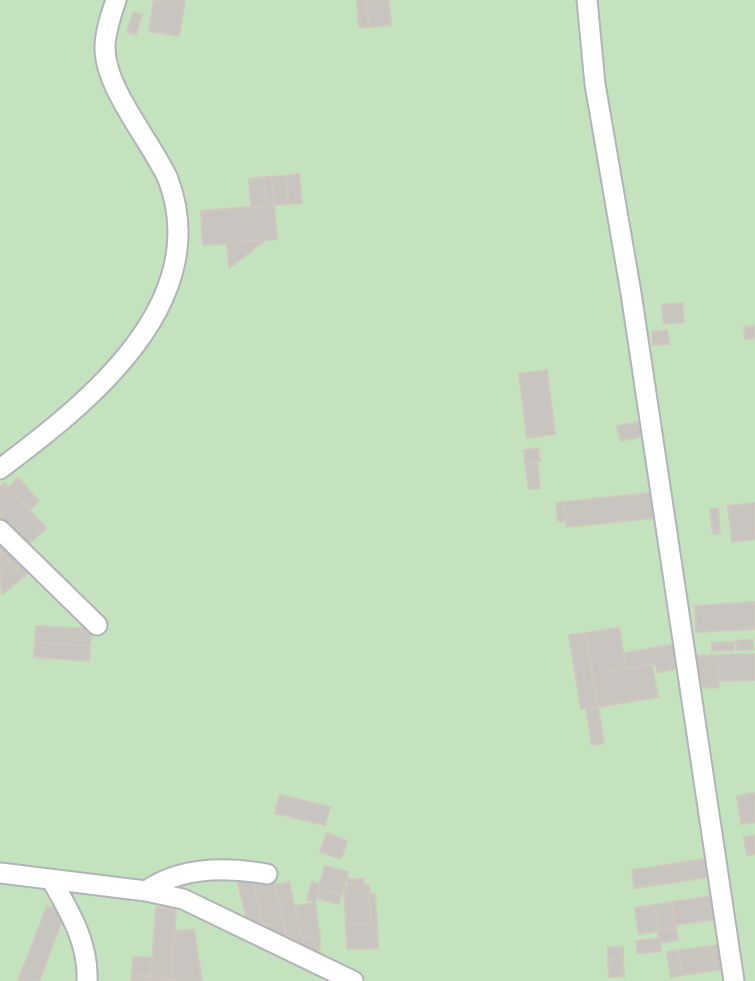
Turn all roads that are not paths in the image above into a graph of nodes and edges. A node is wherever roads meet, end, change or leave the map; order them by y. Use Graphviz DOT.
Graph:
graph roads {
  1 [pos="116,0"];
  2 [pos="587,0"];
  3 [pos="0,469"];
  4 [pos="0,530"];
  5 [pos="97,625"];
  6 [pos="0,873"];
  7 [pos="267,874"];
  8 [pos="51,879"];
  9 [pos="146,891"];
  10 [pos="87,981"];
  11 [pos="353,981"];
  12 [pos="734,981"];
  1 -- 3 [label="street"];
  2 -- 12 [label="street"];
  4 -- 5 [label="street"];
  6 -- 8 [label="street"];
  7 -- 9 [label="street"];
  8 -- 9 [label="street"];
  8 -- 10 [label="street"];
  9 -- 11 [label="street"];
}
